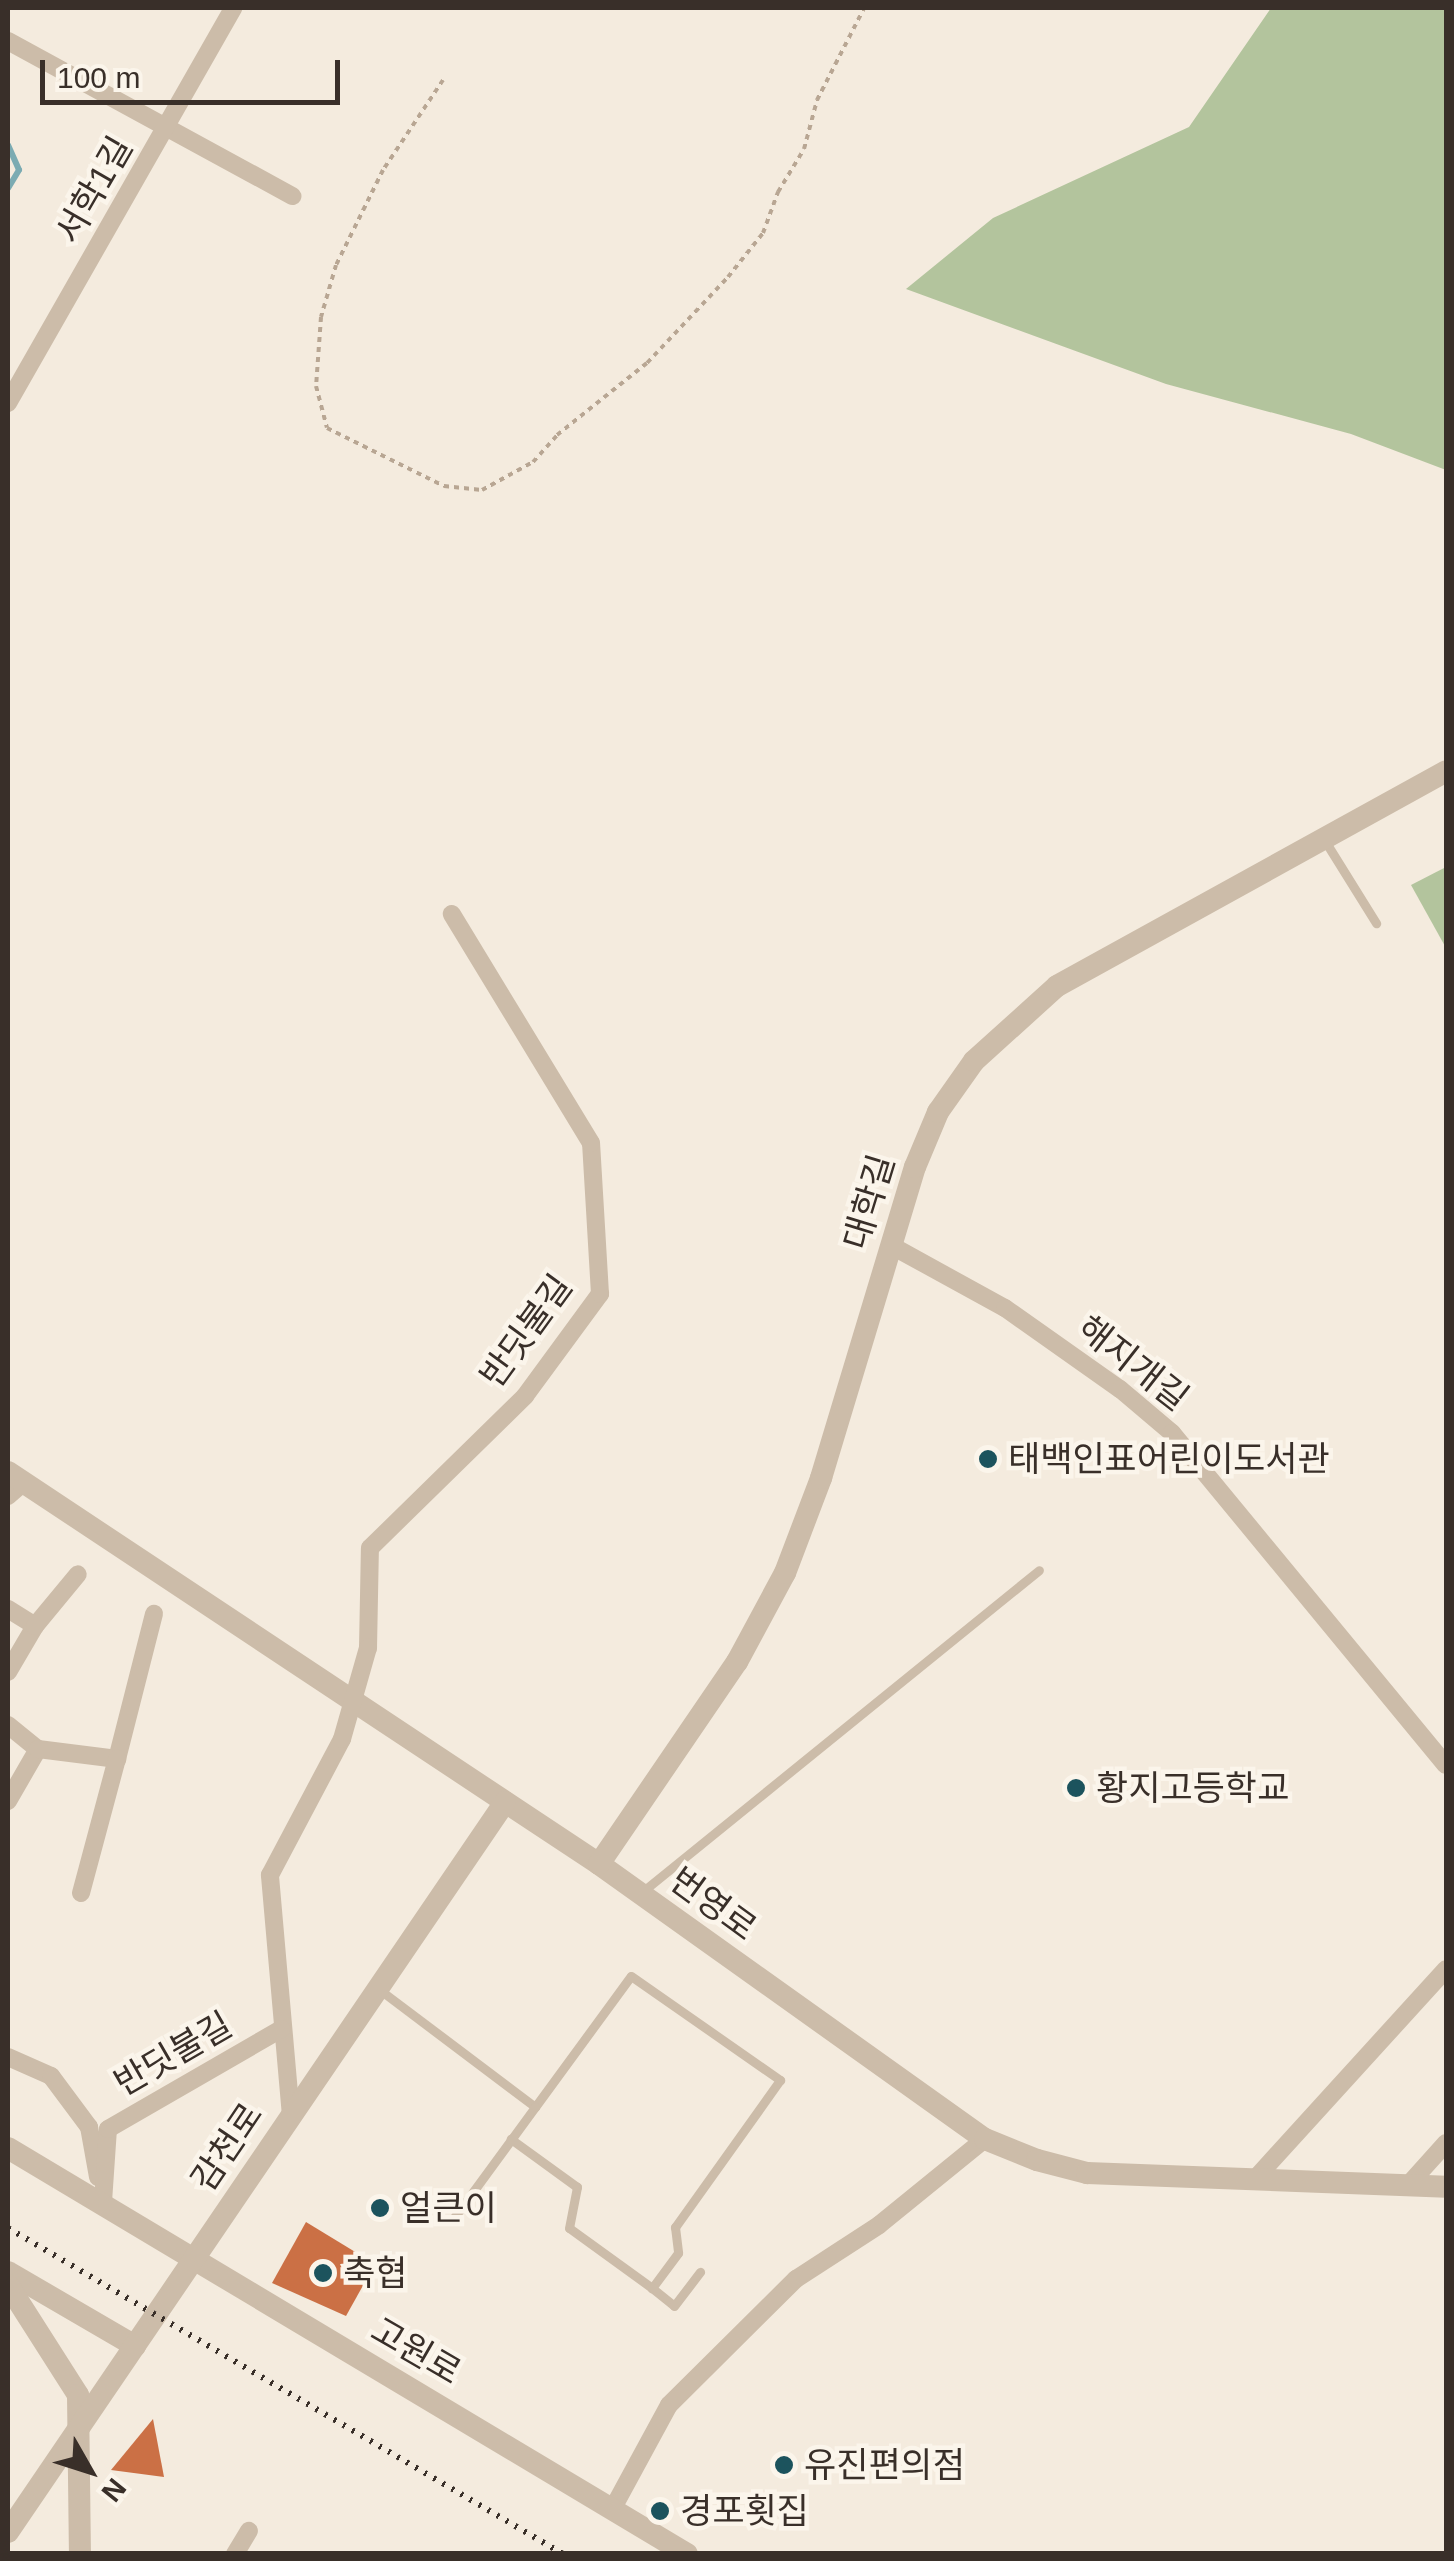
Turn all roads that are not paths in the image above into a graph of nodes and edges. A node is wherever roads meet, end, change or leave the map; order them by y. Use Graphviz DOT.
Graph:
graph roads {
  1 [pos="233,8"];
  2 [pos="8,41"];
  3 [pos="168,127"];
  4 [pos="292,196"];
  5 [pos="8,404"];
  6 [pos="1446,770"];
  7 [pos="1324,839"];
  8 [pos="452,914"];
  9 [pos="1376,923"];
  10 [pos="892,1246"];
  11 [pos="13,1483"];
  12 [pos="1038,1570"];
  13 [pos="78,1574"];
  14 [pos="8,1608"];
  15 [pos="154,1614"];
  16 [pos="35,1626"];
  17 [pos="8,1672"];
  18 [pos="8,1724"];
  19 [pos="38,1749"];
  20 [pos="117,1759"];
  21 [pos="1446,1766"];
  22 [pos="8,1802"];
  23 [pos="504,1802"];
  24 [pos="598,1864"];
  25 [pos="81,1893"];
  26 [pos="640,1894"];
  27 [pos="1446,1969"];
  28 [pos="378,1989"];
  29 [pos="281,2030"];
  30 [pos="8,2057"];
  31 [pos="534,2106"];
  32 [pos="291,2116"];
  33 [pos="511,2139"];
  34 [pos="985,2139"];
  35 [pos="1446,2143"];
  36 [pos="8,2148"];
  37 [pos="1254,2180"];
  38 [pos="1410,2182"];
  39 [pos="1446,2187"];
  40 [pos="103,2202"];
  41 [pos="453,2219"];
  42 [pos="192,2260"];
  43 [pos="8,2272"];
  44 [pos="700,2272"];
  45 [pos="8,2285"];
  46 [pos="652,2288"];
  47 [pos="134,2346"];
  48 [pos="77,2430"];
  49 [pos="613,2508"];
  50 [pos="250,2531"];
  51 [pos="8,2532"];
  52 [pos="80,2554"];
  53 [pos="235,2554"];
  54 [pos="687,2554"];
  1 -- 3 [label="street, 서학1길"];
  2 -- 3 [label="street"];
  3 -- 4 [label="street"];
  3 -- 5 [label="street, 서학1길"];
  6 -- 7 [label="street, 대학길"];
  7 -- 9 [label="lane"];
  7 -- 10 [label="street, 대학길"];
  8 -- 29 [label="street, 반딧불길, bridge"];
  10 -- 21 [label="street, 해지개길"];
  10 -- 24 [label="street, 대학길"];
  11 -- 23 [label="street, 번영로"];
  12 -- 26 [label="lane"];
  13 -- 16 [label="street"];
  14 -- 16 [label="street"];
  15 -- 20 [label="street"];
  16 -- 17 [label="street"];
  18 -- 19 [label="street"];
  19 -- 20 [label="street"];
  19 -- 22 [label="street"];
  20 -- 25 [label="street"];
  23 -- 24 [label="street, 번영로"];
  23 -- 28 [label="street, 감천로"];
  24 -- 26 [label="street, 번영로"];
  26 -- 34 [label="street, 번영로"];
  27 -- 37 [label="street"];
  28 -- 31 [label="lane"];
  28 -- 32 [label="street, 감천로"];
  29 -- 32 [label="street, 반딧불길"];
  29 -- 40 [label="street, 반딧불길"];
  30 -- 40 [label="street"];
  31 -- 33 [label="lane"];
  31 -- 46 [label="lane"];
  32 -- 42 [label="street, 감천로"];
  33 -- 41 [label="lane"];
  33 -- 46 [label="lane"];
  34 -- 37 [label="street, 번영로"];
  34 -- 49 [label="street"];
  35 -- 38 [label="street"];
  36 -- 40 [label="street, 고원로"];
  37 -- 38 [label="street, 번영로"];
  38 -- 39 [label="street, 번영로"];
  40 -- 42 [label="street, 고원로"];
  42 -- 47 [label="street, 감천로"];
  42 -- 49 [label="street, 고원로"];
  43 -- 47 [label="street"];
  44 -- 46 [label="lane"];
  45 -- 48 [label="street"];
  47 -- 48 [label="street, 감천로"];
  48 -- 51 [label="street, 감천로"];
  48 -- 52 [label="street"];
  49 -- 54 [label="street, 고원로"];
  50 -- 53 [label="street"];
}
